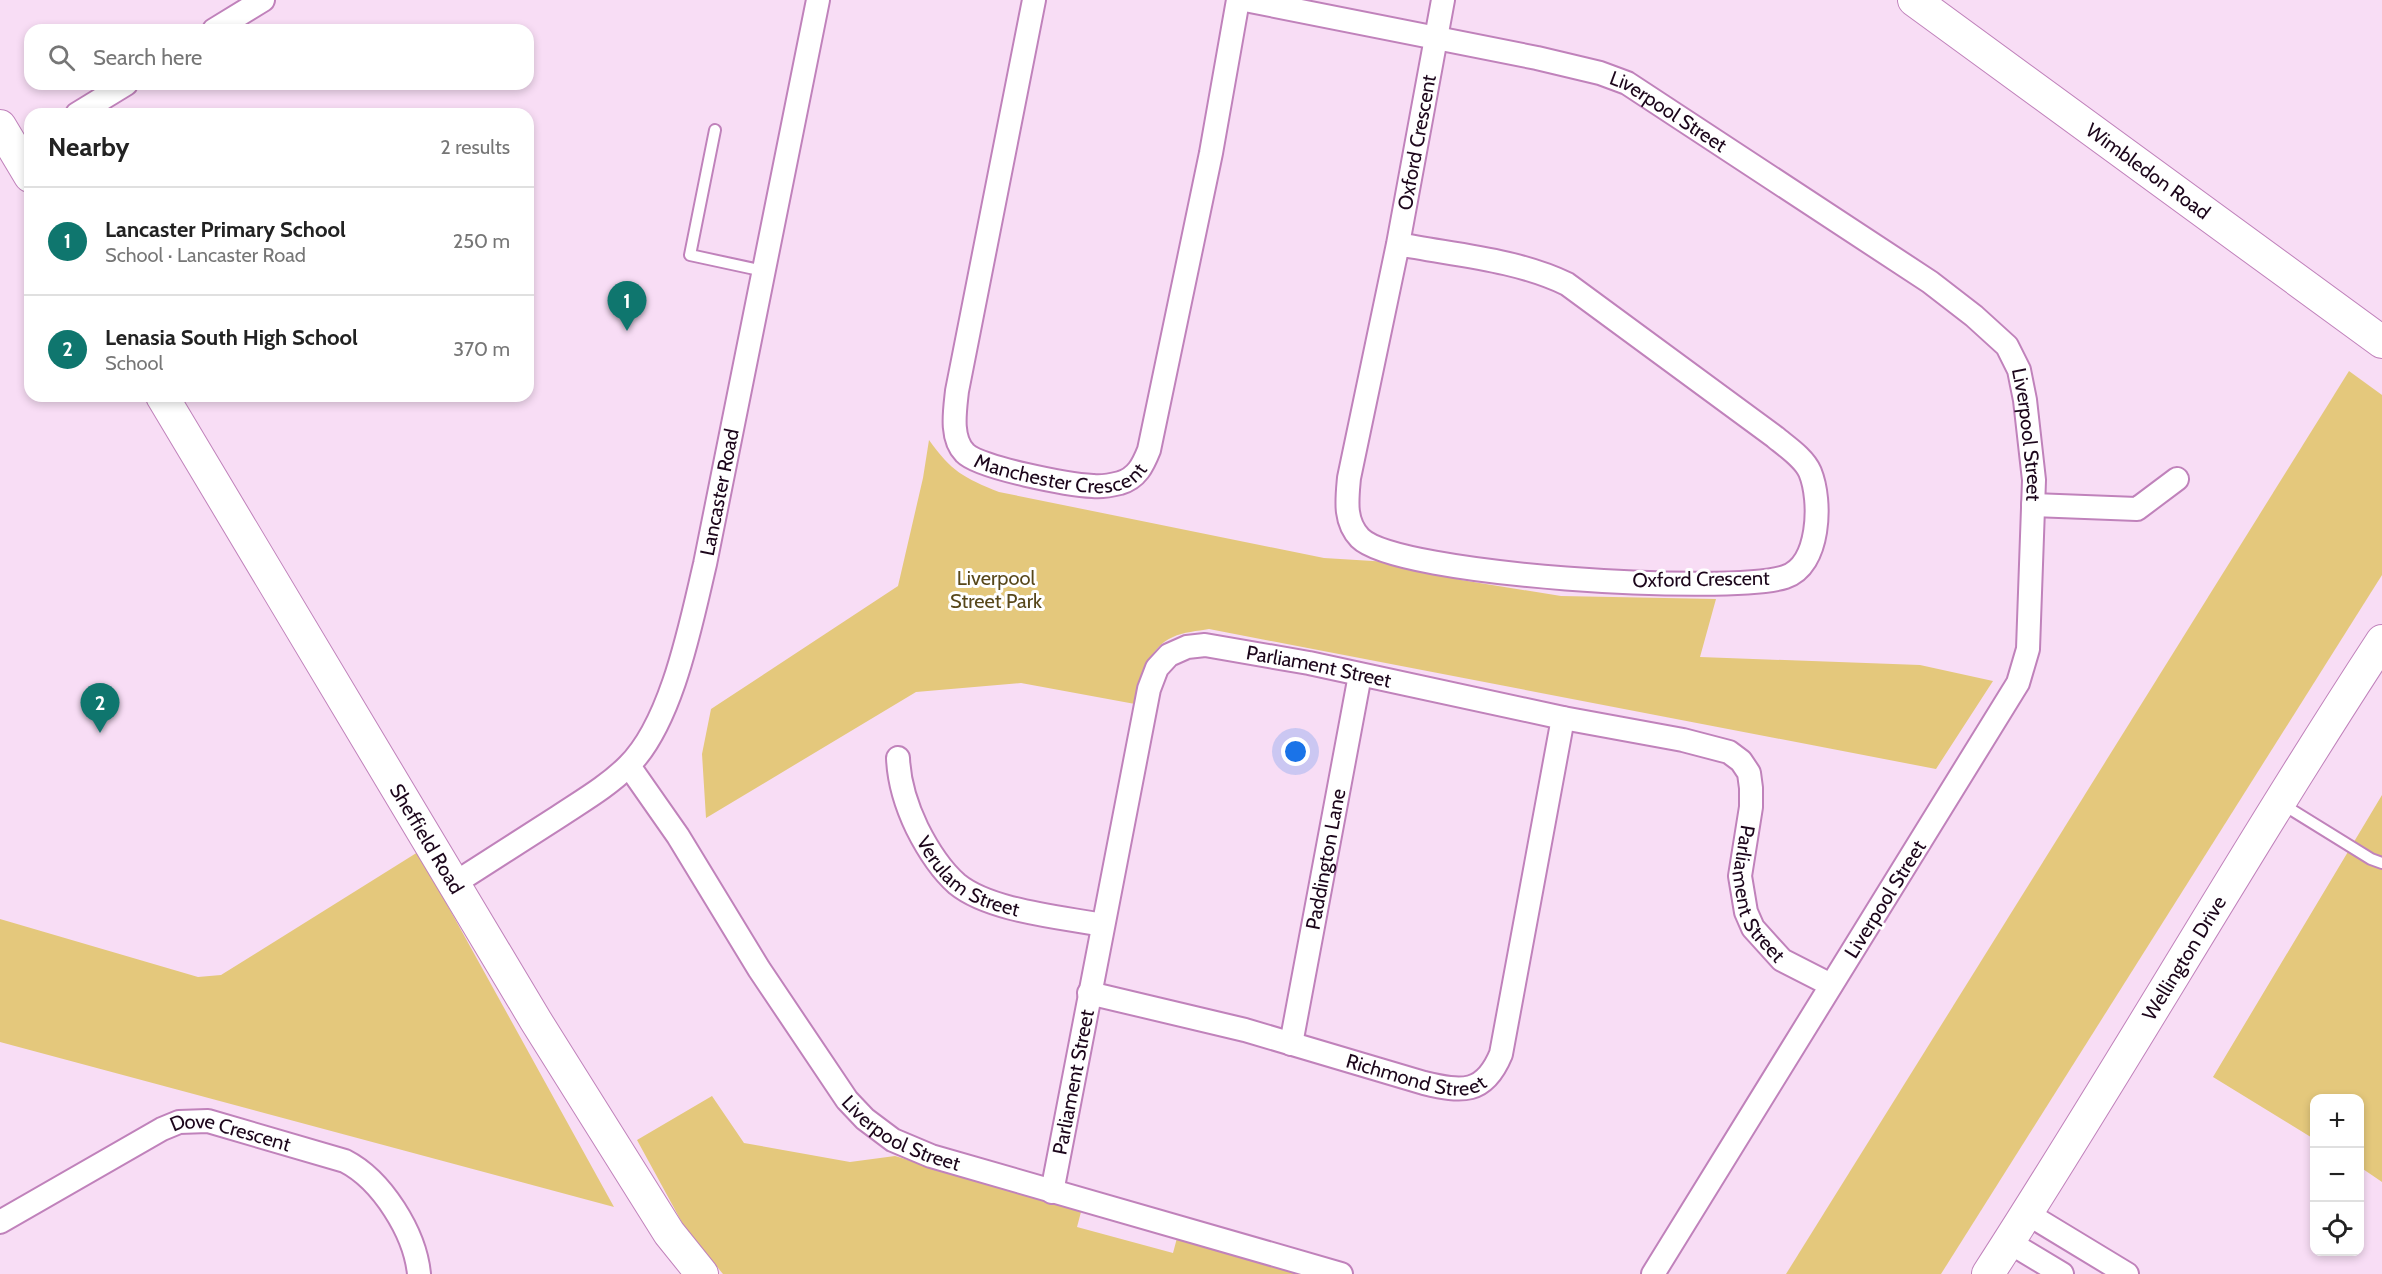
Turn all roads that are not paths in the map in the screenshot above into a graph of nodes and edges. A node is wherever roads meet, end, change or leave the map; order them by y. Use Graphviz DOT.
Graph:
graph roads {
  1 [pos="263,0"];
  2 [pos="819,0"];
  3 [pos="1034,0"];
  4 [pos="1238,0"];
  5 [pos="1245,0"];
  6 [pos="1443,0"];
  7 [pos="1914,0"];
  8 [pos="224,24"];
  9 [pos="1434,39"];
  10 [pos="116,90"];
  11 [pos="87,108"];
  12 [pos="715,130"];
  13 [pos="1398,244"];
  14 [pos="765,271"];
  15 [pos="2382,342"];
  16 [pos="166,402"];
  17 [pos="2177,479"];
  18 [pos="2033,505"];
  19 [pos="2382,641"];
  20 [pos="1360,675"];
  21 [pos="1563,718"];
  22 [pos="898,758"];
  23 [pos="629,765"];
  24 [pos="2279,802"];
  25 [pos="2382,863"];
  26 [pos="455,884"];
  27 [pos="1102,925"];
  28 [pos="1831,985"];
  29 [pos="1089,993"];
  30 [pos="1291,1044"];
  31 [pos="1052,1192"];
  32 [pos="2028,1214"];
  33 [pos="0,1222"];
  34 [pos="2009,1242"];
  35 [pos="419,1274"];
  36 [pos="702,1274"];
  37 [pos="1341,1274"];
  38 [pos="1653,1274"];
  39 [pos="1988,1274"];
  40 [pos="2062,1274"];
  41 [pos="2127,1274"];
  1 -- 8 [label="street"];
  2 -- 14 [label="street, Lancaster Road"];
  3 -- 4 [label="street, Manchester Crescent"];
  5 -- 9 [label="street, Liverpool Street"];
  6 -- 9 [label="street, Oxford Crescent"];
  7 -- 15 [label="street, Wimbledon Road"];
  9 -- 13 [label="street, Oxford Crescent"];
  9 -- 18 [label="street, Liverpool Street"];
  10 -- 11 [label="street"];
  12 -- 14 [label="lane"];
  13 -- 13 [label="street, Oxford Crescent"];
  14 -- 23 [label="street, Lancaster Road"];
  16 -- 26 [label="street, Sheffield Road"];
  17 -- 18 [label="street"];
  18 -- 28 [label="street, Liverpool Street"];
  19 -- 24 [label="street, Wellington Drive"];
  20 -- 21 [label="street, Parliament Street"];
  20 -- 27 [label="street, Parliament Street"];
  20 -- 30 [label="street, Paddington Lane"];
  21 -- 28 [label="street, Parliament Street"];
  21 -- 30 [label="street, Richmond Street"];
  22 -- 27 [label="street, Verulam Street"];
  23 -- 26 [label="street, Lancaster Road"];
  23 -- 31 [label="street, Liverpool Street"];
  24 -- 25 [label="lane"];
  24 -- 32 [label="street, Wellington Drive"];
  26 -- 36 [label="street, Sheffield Road"];
  27 -- 29 [label="street, Parliament Street"];
  28 -- 38 [label="street, Liverpool Street"];
  29 -- 30 [label="street, Richmond Street"];
  29 -- 31 [label="street, Parliament Street"];
  31 -- 37 [label="street, Liverpool Street"];
  32 -- 34 [label="street, Wellington Drive"];
  32 -- 41 [label="street"];
  33 -- 35 [label="street, Dove Crescent"];
  34 -- 39 [label="street, Wellington Drive"];
  34 -- 40 [label="street"];
}
